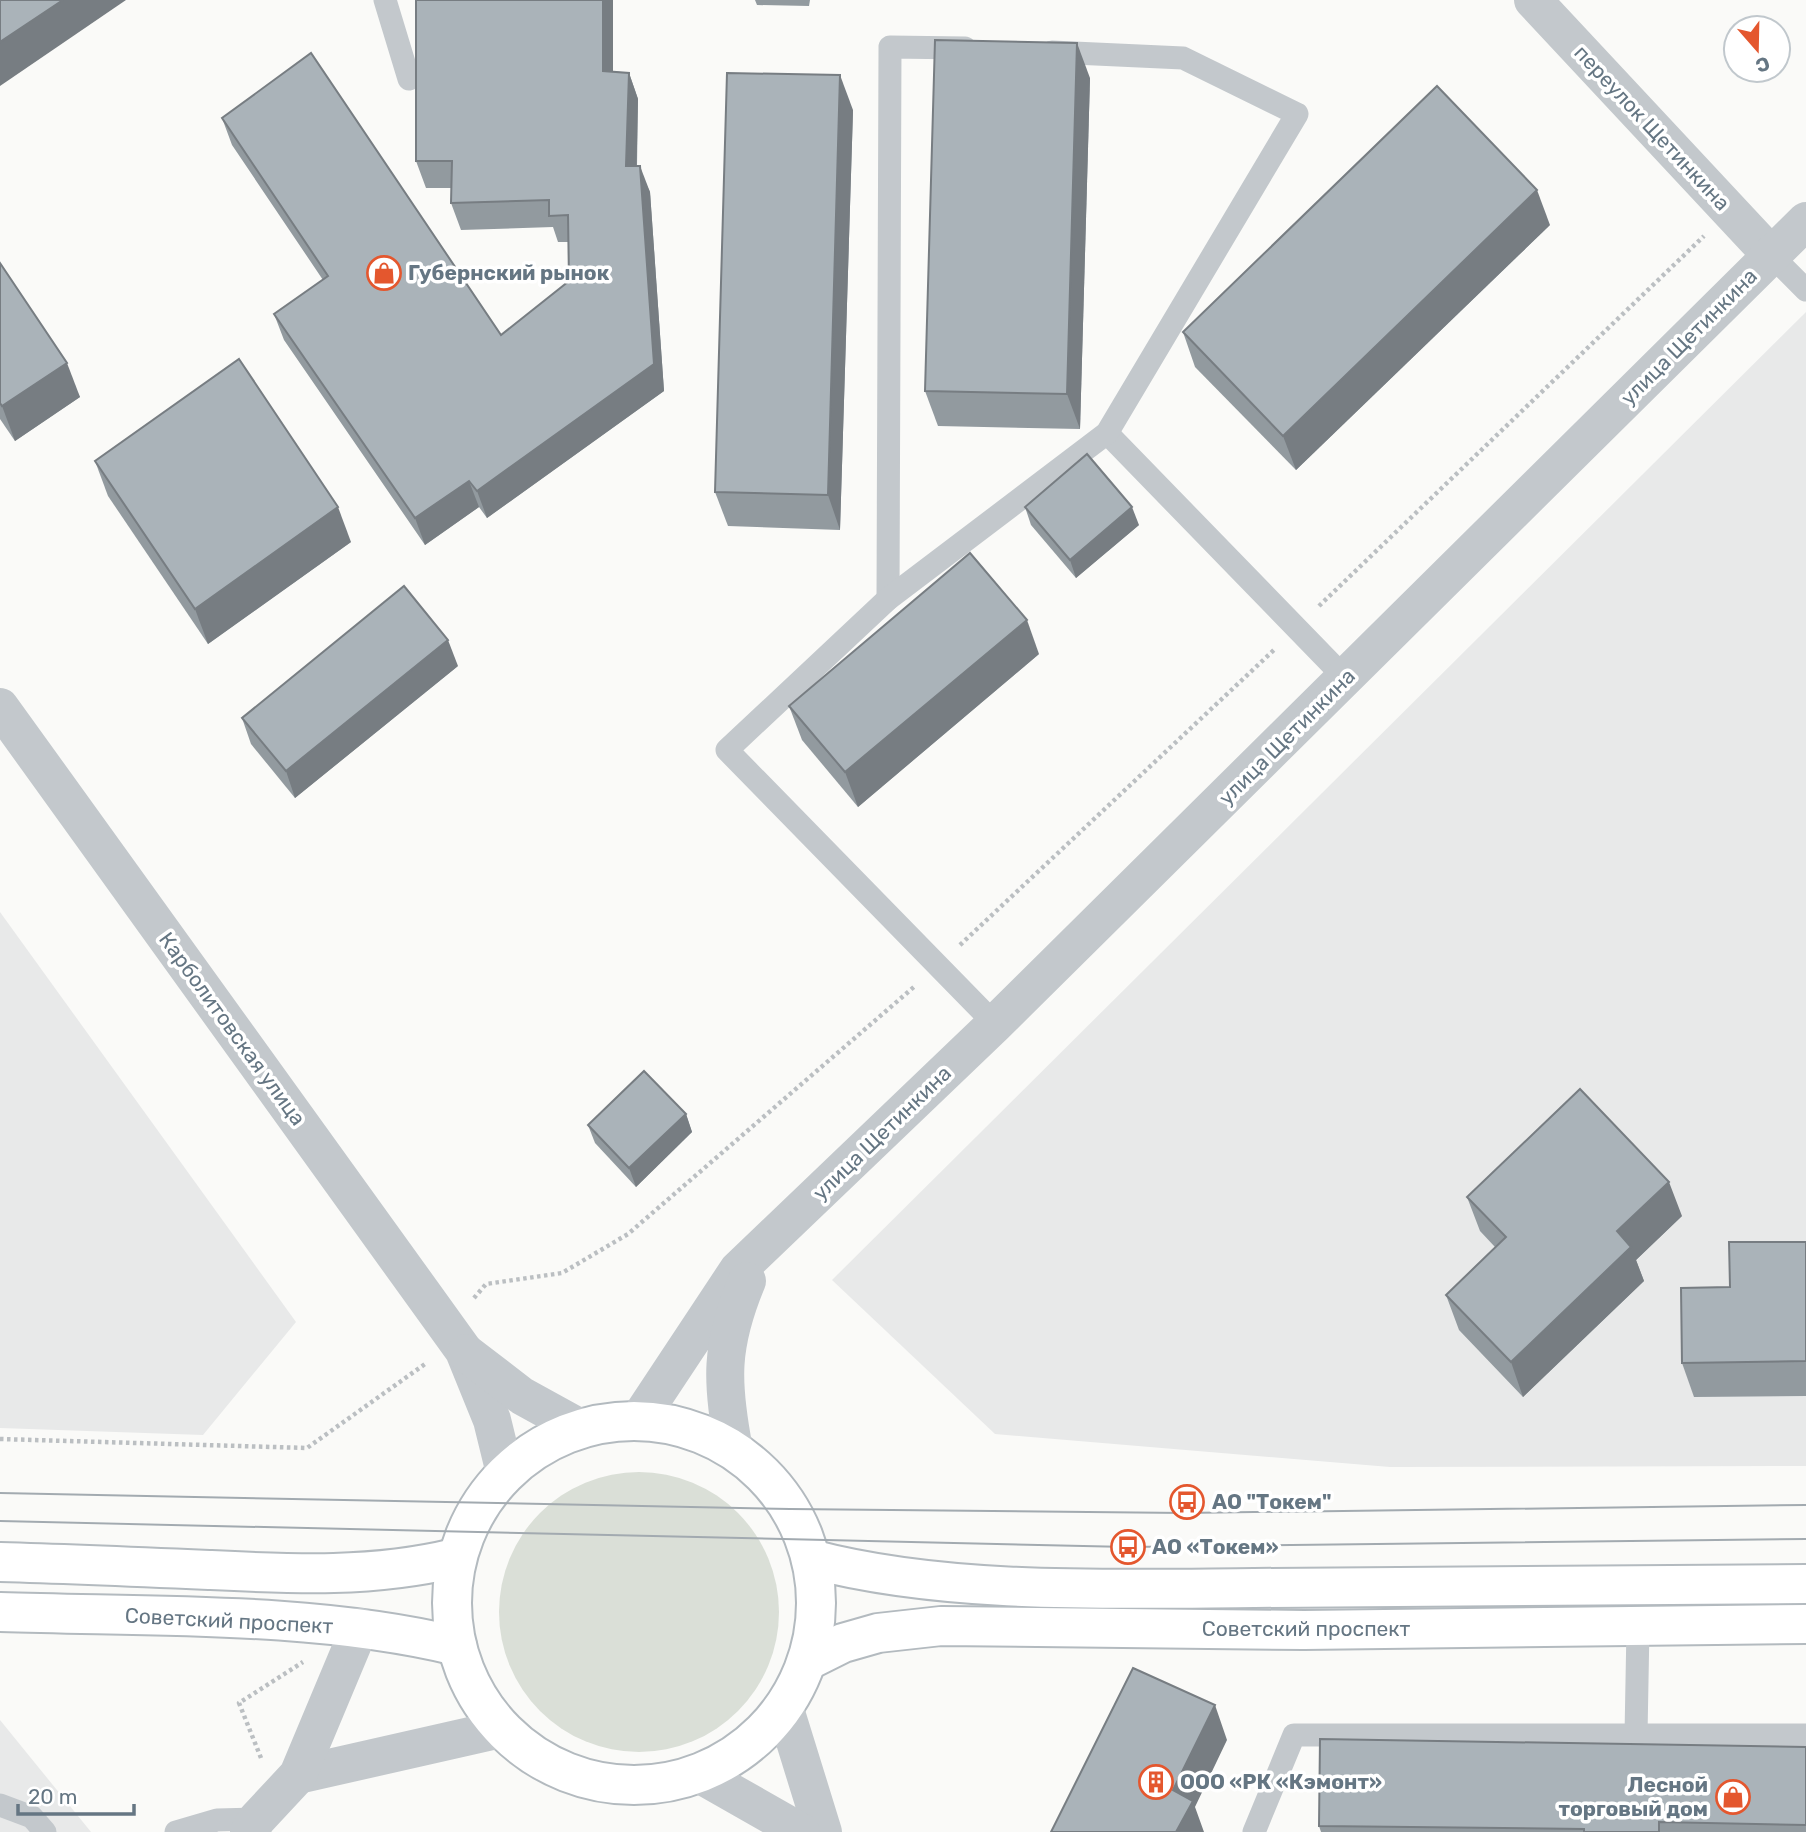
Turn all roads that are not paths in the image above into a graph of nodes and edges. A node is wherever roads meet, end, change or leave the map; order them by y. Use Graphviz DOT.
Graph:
graph roads {
  1 [pos="385,0"];
  2 [pos="1533,0"];
  3 [pos="982,48"];
  4 [pos="1035,51"];
  5 [pos="409,79"];
  6 [pos="1806,221"];
  7 [pos="1771,255"];
  8 [pos="1806,290"];
  9 [pos="1107,433"];
  10 [pos="888,598"];
  11 [pos="1346,679"];
  12 [pos="0,707"];
  13 [pos="995,1024"];
  14 [pos="763,1247"];
  15 [pos="464,1351"];
  16 [pos="638,1421"];
  17 [pos="582,1429"];
  18 [pos="734,1450"];
  19 [pos="505,1473"];
  20 [pos="455,1558"];
  21 [pos="811,1559"];
  22 [pos="0,1562"];
  23 [pos="1806,1584"];
  24 [pos="0,1612"];
  25 [pos="1806,1625"];
  26 [pos="359,1627"];
  27 [pos="1638,1627"];
  28 [pos="457,1646"];
  29 [pos="811,1659"];
  30 [pos="784,1706"];
  31 [pos="501,1729"];
  32 [pos="1636,1735"];
  33 [pos="1806,1735"];
  34 [pos="699,1774"];
  35 [pos="291,1782"];
  36 [pos="0,1805"];
  37 [pos="253,1825"];
  38 [pos="45,1832"];
  39 [pos="176,1832"];
  40 [pos="801,1832"];
  41 [pos="822,1832"];
  42 [pos="1254,1832"];
  1 -- 5 [label="lane"];
  2 -- 7 [label="street, переулок Щетинкина"];
  3 -- 10 [label="lane"];
  4 -- 9 [label="lane"];
  6 -- 7 [label="street, улица Щетинкина"];
  7 -- 8 [label="lane"];
  7 -- 11 [label="street, улица Щетинкина"];
  9 -- 10 [label="lane"];
  9 -- 11 [label="lane"];
  10 -- 13 [label="lane"];
  11 -- 13 [label="street, улица Щетинкина"];
  12 -- 15 [label="street, Карболитовская улица"];
  13 -- 14 [label="street, улица Щетинкина"];
  14 -- 16 [label="street, улица Щетинкина"];
  14 -- 18 [label="street"];
  15 -- 17 [label="street, Карболитовская улица"];
  15 -- 19 [label="street, Карболитовская улица"];
  16 -- 17 [label="main road"];
  16 -- 18 [label="main road"];
  17 -- 19 [label="main road"];
  18 -- 21 [label="main road"];
  19 -- 20 [label="main road"];
  20 -- 22 [label="main road"];
  20 -- 28 [label="main road"];
  21 -- 23 [label="main road, Советский проспект"];
  21 -- 29 [label="main road"];
  24 -- 26 [label="main road, Советский проспект"];
  25 -- 27 [label="main road, Советский проспект"];
  26 -- 28 [label="main road, Советский проспект"];
  26 -- 35 [label="street"];
  27 -- 29 [label="main road, Советский проспект"];
  27 -- 32 [label="lane"];
  28 -- 31 [label="main road"];
  29 -- 30 [label="main road"];
  30 -- 34 [label="main road"];
  30 -- 41 [label="street"];
  31 -- 34 [label="main road"];
  31 -- 35 [label="street"];
  32 -- 33 [label="lane"];
  32 -- 42 [label="lane"];
  34 -- 40 [label="street"];
  35 -- 37 [label="street"];
  36 -- 38 [label="lane"];
  37 -- 39 [label="lane"];
}
